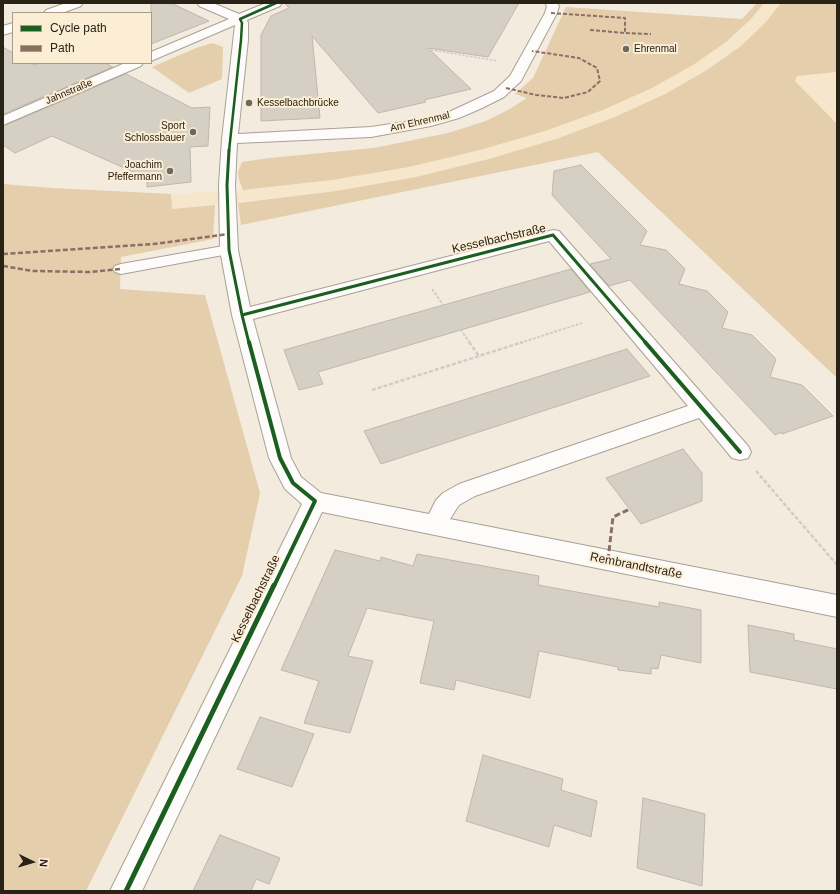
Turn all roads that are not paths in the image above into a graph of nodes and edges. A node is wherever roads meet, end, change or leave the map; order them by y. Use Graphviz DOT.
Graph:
graph roads {
  1 [pos="77,3"];
  2 [pos="204,3"];
  3 [pos="276,3"];
  4 [pos="552,3"];
  5 [pos="53,12"];
  6 [pos="240,19"];
  7 [pos="152,57"];
  8 [pos="134,64"];
  9 [pos="3,121"];
  10 [pos="230,139"];
  11 [pos="229,250"];
  12 [pos="121,269"];
  13 [pos="242,315"];
  14 [pos="702,409"];
  15 [pos="740,452"];
  16 [pos="315,501"];
  17 [pos="436,526"];
  18 [pos="837,606"];
  19 [pos="126,891"];
  1 -- 5 [label="street"];
  2 -- 6 [label="street"];
  3 -- 6 [label="street"];
  4 -- 10 [label="street, Am Ehrenmal"];
  6 -- 7 [label="street"];
  6 -- 10 [label="street"];
  8 -- 9 [label="street, Jahnstraße"];
  10 -- 11 [label="street"];
  11 -- 12 [label="lane"];
  11 -- 13 [label="street"];
  13 -- 14 [label="street, Kesselbachstraße"];
  13 -- 16 [label="street"];
  14 -- 15 [label="street, Kesselbachstraße"];
  14 -- 17 [label="street"];
  16 -- 17 [label="street"];
  16 -- 19 [label="street, Kesselbachstraße"];
  17 -- 18 [label="street, Rembrandtstraße"];
}
